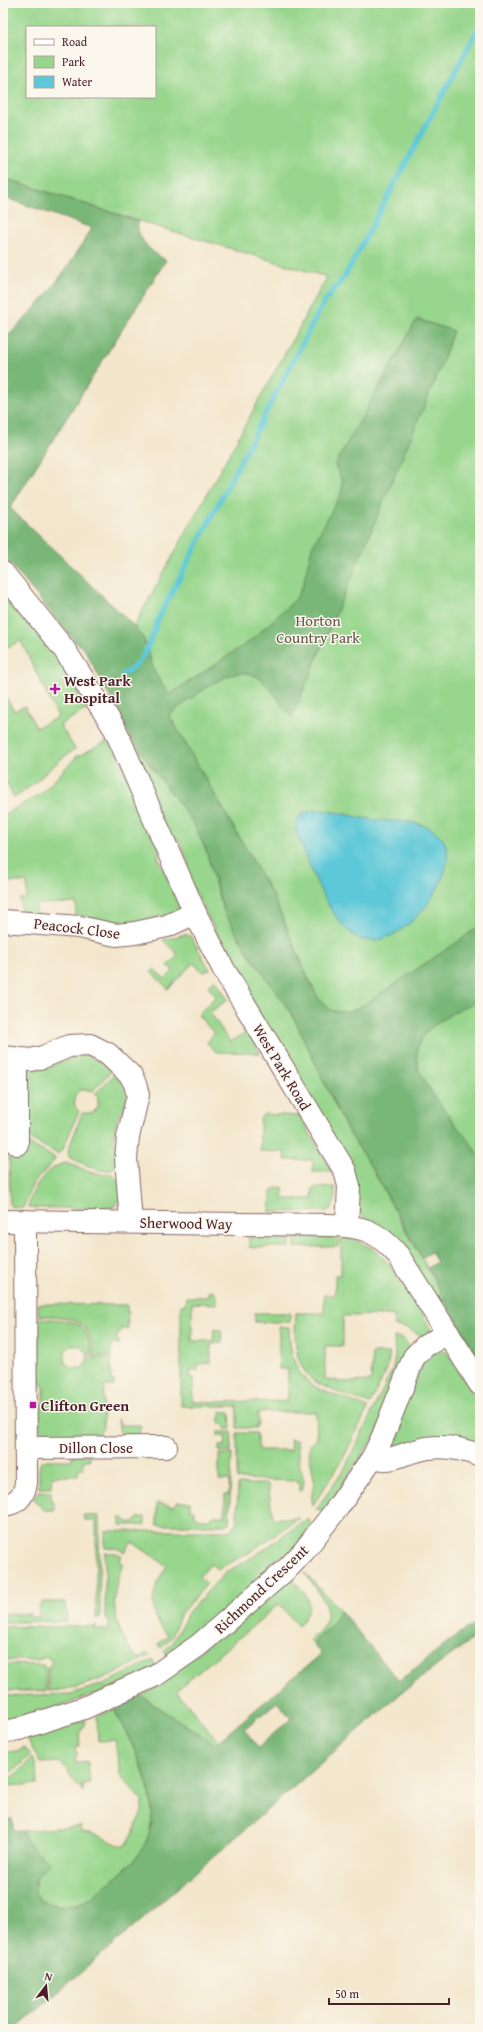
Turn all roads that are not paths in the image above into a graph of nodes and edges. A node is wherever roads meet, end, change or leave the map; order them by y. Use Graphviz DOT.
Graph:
graph roads {
  1 [pos="3,573"];
  2 [pos="195,913"];
  3 [pos="3,921"];
  4 [pos="10,1058"];
  5 [pos="17,1144"];
  6 [pos="3,1221"];
  7 [pos="25,1221"];
  8 [pos="131,1222"];
  9 [pos="347,1226"];
  10 [pos="448,1333"];
  11 [pos="480,1384"];
  12 [pos="166,1447"];
  13 [pos="26,1448"];
  14 [pos="480,1456"];
  15 [pos="373,1457"];
  16 [pos="3,1505"];
  17 [pos="3,1732"];
  1 -- 2 [label="street, West Park Road"];
  2 -- 3 [label="street, Peacock Close"];
  2 -- 9 [label="street, West Park Road"];
  4 -- 5 [label="street"];
  4 -- 8 [label="street"];
  6 -- 7 [label="street, Sherwood Way"];
  7 -- 8 [label="street, Sherwood Way"];
  7 -- 13 [label="street"];
  8 -- 9 [label="street, Sherwood Way"];
  9 -- 10 [label="street, Sherwood Way"];
  10 -- 11 [label="street"];
  10 -- 15 [label="street, Richmond Crescent"];
  12 -- 13 [label="street, Dillon Close"];
  13 -- 16 [label="street"];
  14 -- 15 [label="street"];
  15 -- 17 [label="street, Richmond Crescent"];
}
